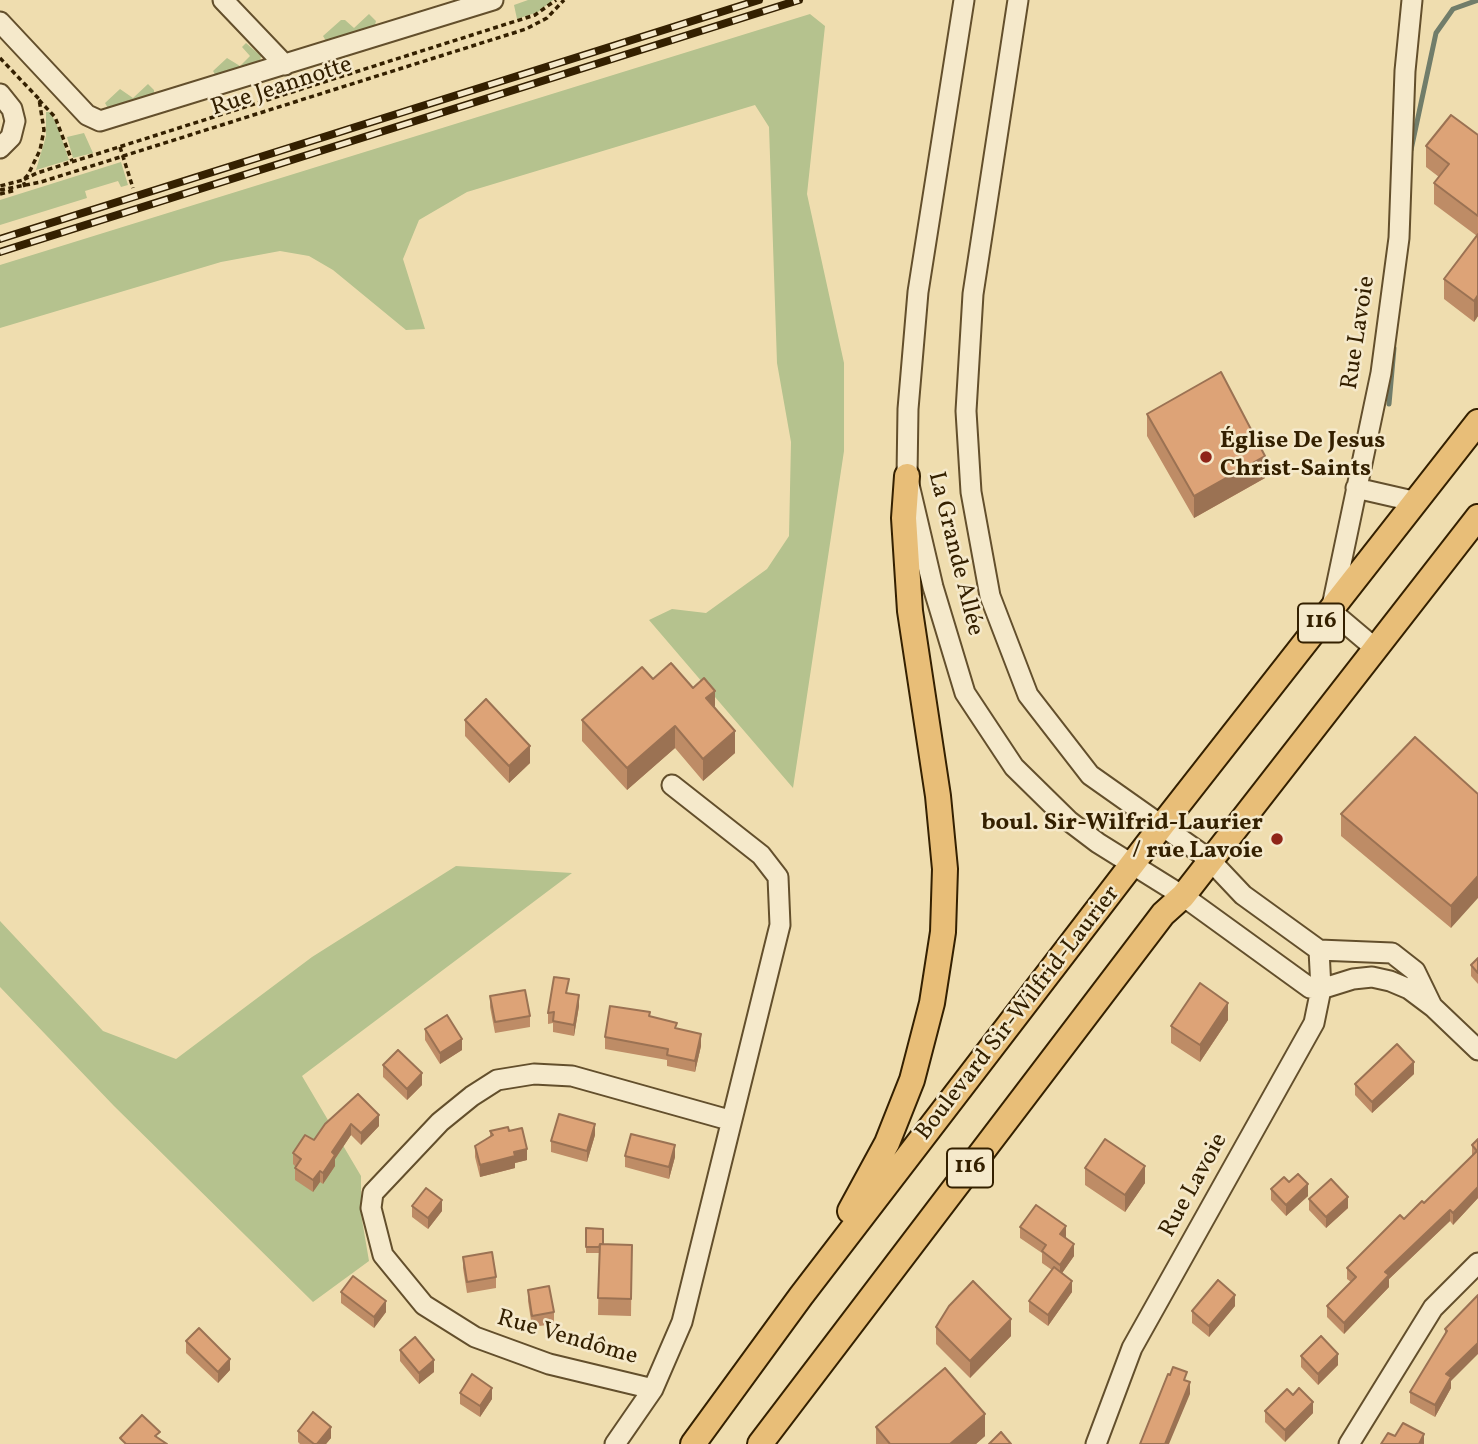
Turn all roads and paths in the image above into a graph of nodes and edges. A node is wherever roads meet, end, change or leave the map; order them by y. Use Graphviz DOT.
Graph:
graph roads {
  1 [pos="223,0"];
  2 [pos="494,0"];
  3 [pos="556,0"];
  4 [pos="564,0"];
  5 [pos="964,0"];
  6 [pos="1018,0"];
  7 [pos="1412,0"];
  8 [pos="0,22"];
  9 [pos="513,23"];
  10 [pos="516,33"];
  11 [pos="285,65"];
  12 [pos="332,80"];
  13 [pos="335,89"];
  14 [pos="0,94"];
  15 [pos="39,99"];
  16 [pos="120,146"];
  17 [pos="0,148"];
  18 [pos="123,157"];
  19 [pos="72,161"];
  20 [pos="25,186"];
  21 [pos="133,188"];
  22 [pos="0,192"];
  23 [pos="1478,422"];
  24 [pos="907,476"];
  25 [pos="1356,488"];
  26 [pos="1417,502"];
  27 [pos="1478,517"];
  28 [pos="1331,611"];
  29 [pos="1376,649"];
  30 [pos="672,785"];
  31 [pos="1163,824"];
  32 [pos="1209,859"];
  33 [pos="1134,865"];
  34 [pos="1183,896"];
  35 [pos="1319,950"];
  36 [pos="1321,989"];
  37 [pos="1433,1007"];
  38 [pos="1478,1050"];
  39 [pos="729,1120"];
  40 [pos="1478,1263"];
  41 [pos="801,1296"];
  42 [pos="653,1389"];
  43 [pos="615,1444"];
  44 [pos="693,1444"];
  45 [pos="760,1444"];
  46 [pos="1096,1444"];
  47 [pos="1349,1444"];
  1 -- 11 [label="street"];
  2 -- 11 [label="street"];
  3 -- 9 [label="path"];
  4 -- 10 [label="path, Rue Jeannotte"];
  5 -- 24 [label="street, La Grande Allée"];
  6 -- 31 [label="street, La Grande Allée"];
  7 -- 25 [label="street, Rue Lavoie"];
  8 -- 11 [label="street"];
  9 -- 10 [label="path"];
  9 -- 12 [label="path"];
  10 -- 13 [label="path, Rue Jeannotte"];
  12 -- 13 [label="path"];
  12 -- 16 [label="path"];
  13 -- 18 [label="path, Rue Jeannotte"];
  14 -- 17 [label="street"];
  15 -- 19 [label="path"];
  16 -- 18 [label="path"];
  16 -- 19 [label="path"];
  18 -- 20 [label="path, Rue Jeannotte"];
  18 -- 21 [label="path"];
  19 -- 20 [label="path"];
  20 -- 22 [label="path, Rue Jeannotte"];
  23 -- 26 [label="main road, Boulevard Sir-Wilfrid-Laurier / 116"];
  24 -- 33 [label="street, La Grande Allée"];
  24 -- 41 [label="main road"];
  25 -- 26 [label="street"];
  25 -- 28 [label="street, Rue Lavoie"];
  26 -- 28 [label="main road, Boulevard Sir-Wilfrid-Laurier / 116"];
  27 -- 29 [label="main road, 116"];
  28 -- 29 [label="street"];
  28 -- 31 [label="main road, Boulevard Sir-Wilfrid-Laurier / 116"];
  29 -- 32 [label="main road, 116"];
  30 -- 39 [label="street, Rue Vendôme"];
  31 -- 32 [label="street, La Grande Allée"];
  31 -- 33 [label="main road, Boulevard Sir-Wilfrid-Laurier / 116"];
  32 -- 34 [label="main road, 116"];
  32 -- 35 [label="street, La Grande Allée"];
  33 -- 34 [label="street, La Grande Allée"];
  33 -- 41 [label="main road, Boulevard Sir-Wilfrid-Laurier / 116"];
  34 -- 36 [label="street, La Grande Allée"];
  34 -- 45 [label="main road, 116"];
  35 -- 36 [label="street, Rue Lavoie"];
  35 -- 37 [label="street"];
  36 -- 37 [label="street"];
  36 -- 46 [label="street, Rue Lavoie"];
  37 -- 38 [label="street"];
  39 -- 42 [label="street, Rue Vendôme"];
  39 -- 42 [label="street, Rue Vendôme"];
  40 -- 47 [label="street"];
  41 -- 44 [label="main road, Boulevard Sir-Wilfrid-Laurier / 116"];
  42 -- 43 [label="street, Rue Vendôme"];
}
